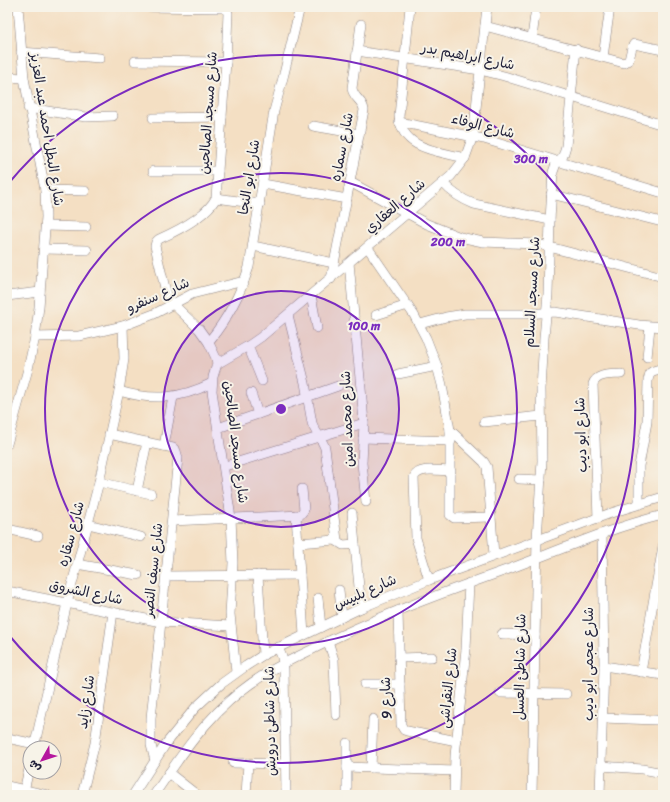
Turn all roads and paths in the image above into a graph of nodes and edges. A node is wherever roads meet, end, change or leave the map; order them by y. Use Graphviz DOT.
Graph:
graph roads {
  1 [pos="18,7"];
  2 [pos="145,7"];
  3 [pos="168,7"];
  4 [pos="300,7"];
  5 [pos="410,7"];
  6 [pos="487,7"];
  7 [pos="536,7"];
  8 [pos="610,7"];
  9 [pos="222,8"];
  10 [pos="361,24"];
  11 [pos="485,26"];
  12 [pos="532,38"];
  13 [pos="357,50"];
  14 [pos="576,50"];
  15 [pos="663,50"];
  16 [pos="21,52"];
  17 [pos="603,57"];
  18 [pos="100,58"];
  19 [pos="405,58"];
  20 [pos="135,61"];
  21 [pos="226,62"];
  22 [pos="480,70"];
  23 [pos="7,77"];
  24 [pos="24,78"];
  25 [pos="572,97"];
  26 [pos="28,108"];
  27 [pos="113,116"];
  28 [pos="222,117"];
  29 [pos="153,118"];
  30 [pos="399,122"];
  31 [pos="313,126"];
  32 [pos="663,126"];
  33 [pos="359,134"];
  34 [pos="473,136"];
  35 [pos="465,158"];
  36 [pos="559,161"];
  37 [pos="218,171"];
  38 [pos="152,172"];
  39 [pos="350,182"];
  40 [pos="443,183"];
  41 [pos="262,184"];
  42 [pos="45,190"];
  43 [pos="85,191"];
  44 [pos="663,193"];
  45 [pos="551,194"];
  46 [pos="216,198"];
  47 [pos="346,199"];
  48 [pos="260,204"];
  49 [pos="408,214"];
  50 [pos="550,220"];
  51 [pos="662,222"];
  52 [pos="46,226"];
  53 [pos="86,227"];
  54 [pos="253,246"];
  55 [pos="548,247"];
  56 [pos="368,248"];
  57 [pos="44,249"];
  58 [pos="87,250"];
  59 [pos="334,263"];
  60 [pos="349,263"];
  61 [pos="663,277"];
  62 [pos="331,279"];
  63 [pos="244,281"];
  64 [pos="40,292"];
  65 [pos="311,295"];
  66 [pos="7,296"];
  67 [pos="173,304"];
  68 [pos="408,305"];
  69 [pos="546,312"];
  70 [pos="288,314"];
  71 [pos="376,315"];
  72 [pos="420,324"];
  73 [pos="123,326"];
  74 [pos="650,327"];
  75 [pos="663,327"];
  76 [pos="317,328"];
  77 [pos="35,337"];
  78 [pos="209,343"];
  79 [pos="248,346"];
  80 [pos="647,357"];
  81 [pos="217,364"];
  82 [pos="437,366"];
  83 [pos="663,368"];
  84 [pos="398,374"];
  85 [pos="621,374"];
  86 [pos="262,381"];
  87 [pos="212,383"];
  88 [pos="338,386"];
  89 [pos="119,391"];
  90 [pos="251,393"];
  91 [pos="173,397"];
  92 [pos="308,397"];
  93 [pos="258,414"];
  94 [pos="541,416"];
  95 [pos="484,422"];
  96 [pos="364,423"];
  97 [pos="218,428"];
  98 [pos="450,430"];
  99 [pos="109,434"];
  100 [pos="319,436"];
  101 [pos="363,438"];
  102 [pos="451,441"];
  103 [pos="147,442"];
  104 [pos="7,444"];
  105 [pos="164,446"];
  106 [pos="224,466"];
  107 [pos="451,471"];
  108 [pos="519,479"];
  109 [pos="541,480"];
  110 [pos="99,482"];
  111 [pos="302,489"];
  112 [pos="136,491"];
  113 [pos="151,494"];
  114 [pos="663,497"];
  115 [pos="366,502"];
  116 [pos="639,504"];
  117 [pos="352,513"];
  118 [pos="663,515"];
  119 [pos="296,516"];
  120 [pos="491,517"];
  121 [pos="231,518"];
  122 [pos="598,518"];
  123 [pos="172,521"];
  124 [pos="88,524"];
  125 [pos="7,529"];
  126 [pos="602,534"];
  127 [pos="38,536"];
  128 [pos="141,537"];
  129 [pos="537,539"];
  130 [pos="337,540"];
  131 [pos="298,543"];
  132 [pos="355,544"];
  133 [pos="663,546"];
  134 [pos="494,555"];
  135 [pos="537,558"];
  136 [pos="77,564"];
  137 [pos="138,575"];
  138 [pos="258,575"];
  139 [pos="300,575"];
  140 [pos="166,576"];
  141 [pos="233,576"];
  142 [pos="429,580"];
  143 [pos="470,583"];
  144 [pos="7,590"];
  145 [pos="339,590"];
  146 [pos="318,598"];
  147 [pos="67,603"];
  148 [pos="361,608"];
  149 [pos="398,611"];
  150 [pos="113,612"];
  151 [pos="342,617"];
  152 [pos="162,622"];
  153 [pos="231,626"];
  154 [pos="320,627"];
  155 [pos="502,634"];
  156 [pos="304,635"];
  157 [pos="535,635"];
  158 [pos="328,641"];
  159 [pos="278,648"];
  160 [pos="263,655"];
  161 [pos="432,657"];
  162 [pos="399,658"];
  163 [pos="284,663"];
  164 [pos="604,666"];
  165 [pos="236,672"];
  166 [pos="641,672"];
  167 [pos="663,675"];
  168 [pos="365,684"];
  169 [pos="400,684"];
  170 [pos="500,693"];
  171 [pos="534,694"];
  172 [pos="566,694"];
  173 [pos="336,715"];
  174 [pos="602,718"];
  175 [pos="373,719"];
  176 [pos="656,720"];
  177 [pos="7,738"];
  178 [pos="35,740"];
  179 [pos="457,741"];
  180 [pos="22,742"];
  181 [pos="347,743"];
  182 [pos="155,762"];
  183 [pos="232,763"];
  184 [pos="248,763"];
  185 [pos="285,764"];
  186 [pos="601,766"];
  187 [pos="347,767"];
  188 [pos="371,768"];
  189 [pos="454,771"];
  190 [pos="663,772"];
  191 [pos="168,774"];
  192 [pos="27,780"];
  193 [pos="7,786"];
  194 [pos="24,792"];
  195 [pos="47,795"];
  196 [pos="82,795"];
  197 [pos="133,795"];
  198 [pos="154,795"];
  199 [pos="197,795"];
  200 [pos="246,795"];
  201 [pos="286,795"];
  202 [pos="347,795"];
  203 [pos="454,795"];
  204 [pos="532,795"];
  205 [pos="600,795"];
  1 -- 16 [label="street, شارع البطل احمد عبد العزيز"];
  2 -- 3 [label="street"];
  3 -- 9 [label="street"];
  4 -- 41 [label="street, شارع ابو النجا"];
  5 -- 19 [label="street"];
  6 -- 11 [label="street, شارع العقاري"];
  7 -- 12 [label="street"];
  8 -- 17 [label="street"];
  9 -- 21 [label="street, شارع مسجد الصالحين"];
  10 -- 13 [label="street, شارع سماره"];
  11 -- 12 [label="street"];
  11 -- 22 [label="street, شارع العقاري"];
  12 -- 14 [label="street"];
  13 -- 19 [label="street, شارع ابراهيم بدر"];
  13 -- 33 [label="street, شارع سماره"];
  14 -- 17 [label="street"];
  14 -- 25 [label="street, شارع مسجد السلام"];
  15 -- 17 [label="street"];
  16 -- 18 [label="street"];
  16 -- 24 [label="street, شارع البطل احمد عبد العزيز"];
  19 -- 22 [label="street, شارع ابراهيم بدر"];
  19 -- 30 [label="street"];
  20 -- 21 [label="street"];
  21 -- 28 [label="street, شارع مسجد الصالحين"];
  22 -- 25 [label="street, شارع ابراهيم بدر"];
  22 -- 34 [label="street, شارع العقاري"];
  23 -- 24 [label="street"];
  24 -- 26 [label="street, شارع البطل احمد عبد العزيز"];
  25 -- 32 [label="street, شارع ابراهيم بدر"];
  25 -- 36 [label="street, شارع مسجد السلام"];
  26 -- 27 [label="street"];
  26 -- 42 [label="street, شارع البطل احمد عبد العزيز"];
  28 -- 29 [label="street"];
  28 -- 37 [label="street, شارع مسجد الصالحين"];
  30 -- 34 [label="street, شارع الوفاء"];
  30 -- 35 [label="street"];
  31 -- 33 [label="street"];
  33 -- 39 [label="street, شارع سماره"];
  34 -- 35 [label="street, شارع العقاري"];
  34 -- 36 [label="street, شارع الوفاء"];
  35 -- 40 [label="street, شارع العقاري"];
  36 -- 44 [label="street, شارع الوفاء"];
  36 -- 45 [label="street, شارع مسجد السلام"];
  37 -- 38 [label="street"];
  37 -- 46 [label="street, شارع مسجد الصالحين"];
  39 -- 47 [label="street, شارع سماره"];
  39 -- 49 [label="street"];
  40 -- 49 [label="street, شارع العقاري"];
  40 -- 50 [label="street"];
  41 -- 47 [label="street"];
  41 -- 48 [label="street, شارع ابو النجا"];
  42 -- 43 [label="street"];
  42 -- 52 [label="street, شارع البطل احمد عبد العزيز"];
  45 -- 50 [label="street, شارع مسجد السلام"];
  45 -- 51 [label="street"];
  46 -- 48 [label="street"];
  46 -- 67 [label="street, شارع مسجد الصالحين"];
  47 -- 59 [label="street, شارع سماره"];
  48 -- 54 [label="street, شارع ابو النجا"];
  49 -- 55 [label="street"];
  49 -- 56 [label="street, شارع العقاري"];
  50 -- 55 [label="street, شارع مسجد السلام"];
  52 -- 53 [label="street"];
  52 -- 57 [label="street, شارع البطل احمد عبد العزيز"];
  54 -- 59 [label="street"];
  54 -- 63 [label="street, شارع ابو النجا"];
  55 -- 61 [label="street"];
  55 -- 69 [label="street, شارع مسجد السلام"];
  56 -- 60 [label="street, شارع العقاري"];
  56 -- 68 [label="street"];
  57 -- 58 [label="street"];
  57 -- 64 [label="street, شارع البطل احمد عبد العزيز"];
  59 -- 62 [label="street, شارع سماره"];
  60 -- 62 [label="street, شارع العقاري"];
  60 -- 96 [label="street, شارع محمد امين"];
  62 -- 65 [label="street, شارع العقاري"];
  63 -- 67 [label="street, شارع سنفرو"];
  63 -- 78 [label="street, شارع ابو النجا"];
  64 -- 66 [label="street"];
  64 -- 77 [label="street, شارع البطل احمد عبد العزيز"];
  65 -- 70 [label="street, شارع العقاري"];
  65 -- 76 [label="street"];
  67 -- 73 [label="street, شارع سنفرو"];
  67 -- 78 [label="street, شارع مسجد الصالحين"];
  68 -- 71 [label="street"];
  68 -- 72 [label="street"];
  69 -- 72 [label="street"];
  69 -- 74 [label="street"];
  69 -- 94 [label="street, شارع مسجد السلام"];
  70 -- 79 [label="street, شارع العقاري"];
  70 -- 92 [label="street"];
  72 -- 82 [label="street"];
  73 -- 77 [label="street, شارع سنفرو"];
  73 -- 89 [label="street, شارع سقاره"];
  74 -- 75 [label="street"];
  74 -- 80 [label="street"];
  77 -- 104 [label="street, شارع البطل احمد عبد العزيز"];
  78 -- 81 [label="street, شارع مسجد الصالحين"];
  79 -- 81 [label="street, شارع العقاري"];
  79 -- 86 [label="street"];
  81 -- 87 [label="street, شارع مسجد الصالحين"];
  82 -- 84 [label="street"];
  82 -- 98 [label="street"];
  83 -- 116 [label="street"];
  85 -- 122 [label="street, شارع ابو ديب"];
  87 -- 91 [label="street"];
  87 -- 97 [label="street, شارع مسجد الصالحين"];
  88 -- 92 [label="street"];
  89 -- 91 [label="street"];
  89 -- 99 [label="street, شارع سقاره"];
  90 -- 93 [label="street"];
  91 -- 105 [label="street"];
  92 -- 93 [label="street"];
  92 -- 100 [label="street"];
  93 -- 97 [label="street"];
  94 -- 95 [label="street"];
  94 -- 109 [label="street, شارع مسجد السلام"];
  96 -- 100 [label="street"];
  96 -- 101 [label="street, شارع محمد امين"];
  97 -- 106 [label="street, شارع مسجد الصالحين"];
  98 -- 102 [label="street"];
  98 -- 120 [label="street"];
  99 -- 103 [label="street, شارع سيف النصر"];
  99 -- 110 [label="street, شارع سقاره"];
  100 -- 106 [label="street"];
  100 -- 130 [label="street"];
  101 -- 102 [label="street"];
  101 -- 115 [label="street, شارع محمد امين"];
  102 -- 107 [label="street"];
  103 -- 105 [label="street, شارع سيف النصر"];
  103 -- 112 [label="street"];
  105 -- 123 [label="street, شارع سيف النصر"];
  106 -- 121 [label="street, شارع مسجد الصالحين"];
  107 -- 120 [label="street"];
  107 -- 142 [label="street"];
  108 -- 109 [label="street"];
  109 -- 129 [label="street, شارع مسجد السلام"];
  110 -- 112 [label="street"];
  110 -- 124 [label="street, شارع سقاره"];
  111 -- 119 [label="street"];
  112 -- 113 [label="street"];
  114 -- 116 [label="street, شارع بلبيس"];
  116 -- 122 [label="street, شارع بلبيس"];
  117 -- 132 [label="street"];
  118 -- 126 [label="street"];
  119 -- 121 [label="street"];
  119 -- 131 [label="street"];
  120 -- 134 [label="street"];
  121 -- 123 [label="street"];
  121 -- 141 [label="street, شارع مسجد الصالحين"];
  122 -- 129 [label="street, شارع بلبيس"];
  123 -- 140 [label="street, شارع سيف النصر"];
  124 -- 128 [label="street"];
  124 -- 136 [label="street, شارع سقاره"];
  125 -- 127 [label="street"];
  126 -- 135 [label="street"];
  126 -- 164 [label="street, شارع عجمى ابو ديب"];
  129 -- 134 [label="street, شارع بلبيس"];
  129 -- 135 [label="street, شارع شاطئ العسل"];
  130 -- 131 [label="street"];
  130 -- 132 [label="street"];
  131 -- 139 [label="street"];
  132 -- 148 [label="street"];
  133 -- 166 [label="street"];
  134 -- 142 [label="street, شارع بلبيس"];
  135 -- 143 [label="street"];
  135 -- 157 [label="street, شارع شاطئ العسل"];
  136 -- 137 [label="street"];
  136 -- 147 [label="street, شارع سقاره"];
  138 -- 139 [label="street"];
  138 -- 141 [label="street"];
  138 -- 160 [label="street"];
  139 -- 156 [label="street"];
  140 -- 141 [label="street"];
  140 -- 152 [label="street, شارع سيف النصر"];
  141 -- 153 [label="street, شارع مسجد الصالحين"];
  142 -- 148 [label="street, شارع بلبيس"];
  143 -- 149 [label="street"];
  143 -- 179 [label="street, شارع النقراشى"];
  144 -- 147 [label="street, شارع الشروق"];
  145 -- 151 [label="street"];
  146 -- 154 [label="street"];
  147 -- 150 [label="street, شارع الشروق"];
  147 -- 178 [label="street, شارع سقاره"];
  148 -- 151 [label="street, شارع بلبيس"];
  149 -- 158 [label="street"];
  149 -- 162 [label="street, شارع 9"];
  150 -- 152 [label="street, شارع الشروق"];
  150 -- 196 [label="street, شارع زايد"];
  151 -- 154 [label="street, شارع بلبيس"];
  152 -- 153 [label="street, شارع الشروق"];
  152 -- 182 [label="street, شارع سيف النصر"];
  153 -- 165 [label="street, شارع مسجد الصالحين"];
  154 -- 156 [label="street, شارع بلبيس"];
  155 -- 157 [label="street"];
  156 -- 159 [label="street, شارع بلبيس"];
  157 -- 171 [label="street, شارع شاطئ العسل"];
  158 -- 163 [label="street"];
  158 -- 173 [label="street"];
  159 -- 160 [label="street, شارع بلبيس"];
  159 -- 163 [label="street, شارع شاطئ درويش"];
  160 -- 165 [label="street, شارع بلبيس"];
  161 -- 162 [label="street"];
  162 -- 169 [label="street, شارع 9"];
  163 -- 185 [label="street, شارع شاطئ درويش"];
  163 -- 191 [label="street"];
  164 -- 166 [label="street"];
  164 -- 174 [label="street, شارع عجمى ابو ديب"];
  165 -- 182 [label="street, شارع بلبيس"];
  166 -- 167 [label="street"];
  168 -- 169 [label="street"];
  169 -- 179 [label="street, شارع 9"];
  170 -- 171 [label="street"];
  171 -- 172 [label="street"];
  171 -- 204 [label="street, شارع شاطئ العسل"];
  174 -- 176 [label="street"];
  174 -- 186 [label="street, شارع عجمى ابو ديب"];
  175 -- 188 [label="street"];
  177 -- 180 [label="street"];
  179 -- 189 [label="street, شارع النقراشى"];
  181 -- 187 [label="street"];
  182 -- 197 [label="street, شارع بلبيس"];
  183 -- 184 [label="street"];
  184 -- 185 [label="street"];
  184 -- 200 [label="street"];
  185 -- 201 [label="street, شارع شاطئ درويش"];
  186 -- 190 [label="street"];
  186 -- 205 [label="street, شارع عجمى ابو ديب"];
  187 -- 188 [label="street"];
  187 -- 202 [label="street"];
  188 -- 189 [label="street"];
  189 -- 203 [label="street, شارع النقراشى"];
  191 -- 198 [label="street"];
  191 -- 199 [label="street"];
  192 -- 194 [label="street"];
  193 -- 194 [label="street"];
  194 -- 195 [label="street"];
}
